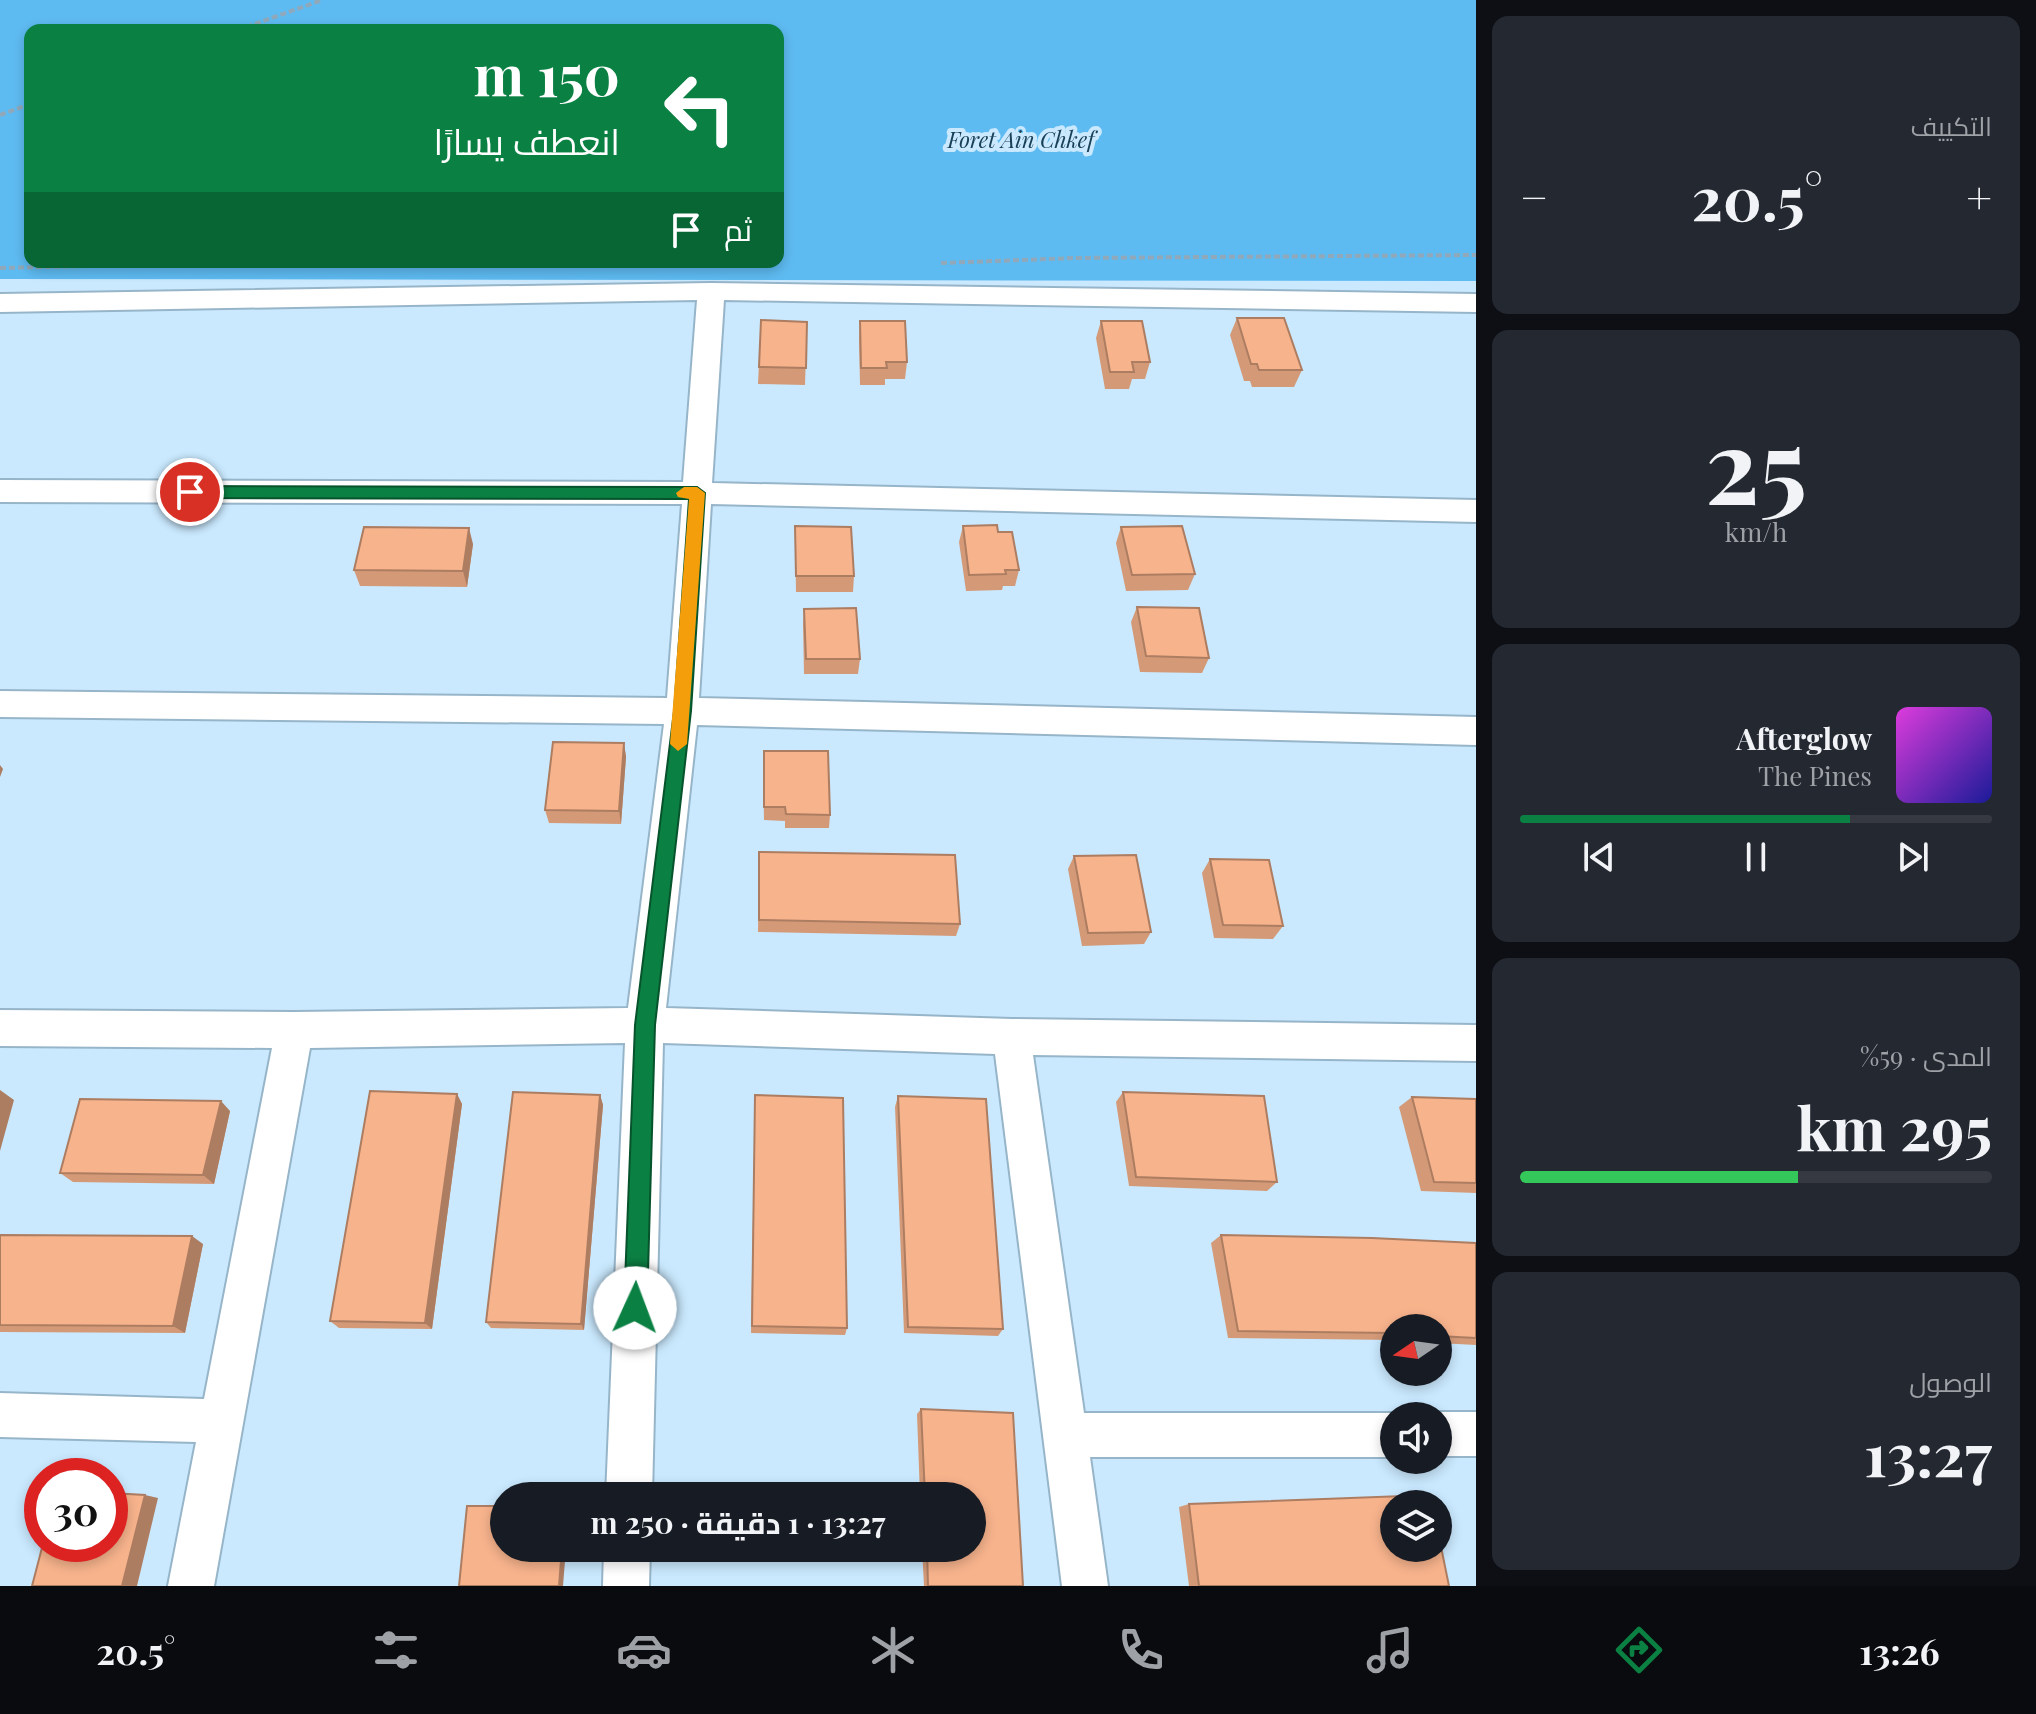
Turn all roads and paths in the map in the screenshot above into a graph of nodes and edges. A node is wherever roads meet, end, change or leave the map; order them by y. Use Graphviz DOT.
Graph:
graph roads {
  1 [pos="322,0"];
  2 [pos="255,24"];
  3 [pos="24,106"];
  4 [pos="0,115"];
  5 [pos="1476,255"];
  6 [pos="937,263"];
  7 [pos="24,267"];
  8 [pos="0,268"];
  9 [pos="711,291"];
  10 [pos="0,303"];
  11 [pos="1476,303"];
  12 [pos="0,491"];
  13 [pos="697,493"];
  14 [pos="1476,511"];
  15 [pos="0,704"];
  16 [pos="682,711"];
  17 [pos="1476,731"];
  18 [pos="645,1025"];
  19 [pos="0,1028"];
  20 [pos="294,1030"];
  21 [pos="1012,1037"];
  22 [pos="1476,1043"];
  23 [pos="0,1415"];
  24 [pos="223,1421"];
  25 [pos="1452,1434"];
  26 [pos="1476,1434"];
  27 [pos="1067,1435"];
  28 [pos="1380,1435"];
  29 [pos="629,1482"];
  30 [pos="627,1562"];
  31 [pos="191,1586"];
  32 [pos="626,1586"];
  33 [pos="1085,1586"];
  1 -- 2 [label="path"];
  3 -- 4 [label="path"];
  5 -- 6 [label="path"];
  7 -- 8 [label="path"];
  9 -- 10 [label="street"];
  9 -- 11 [label="street"];
  9 -- 13 [label="street"];
  12 -- 13 [label="street"];
  13 -- 14 [label="street"];
  13 -- 16 [label="street"];
  15 -- 16 [label="street"];
  16 -- 17 [label="street"];
  16 -- 18 [label="street"];
  18 -- 20 [label="street"];
  18 -- 21 [label="street"];
  18 -- 29 [label="street"];
  19 -- 20 [label="street"];
  20 -- 24 [label="street"];
  21 -- 22 [label="street"];
  21 -- 27 [label="street"];
  23 -- 24 [label="street"];
  24 -- 31 [label="street"];
  25 -- 26 [label="street"];
  27 -- 28 [label="street"];
  27 -- 33 [label="street"];
  30 -- 32 [label="street"];
}
